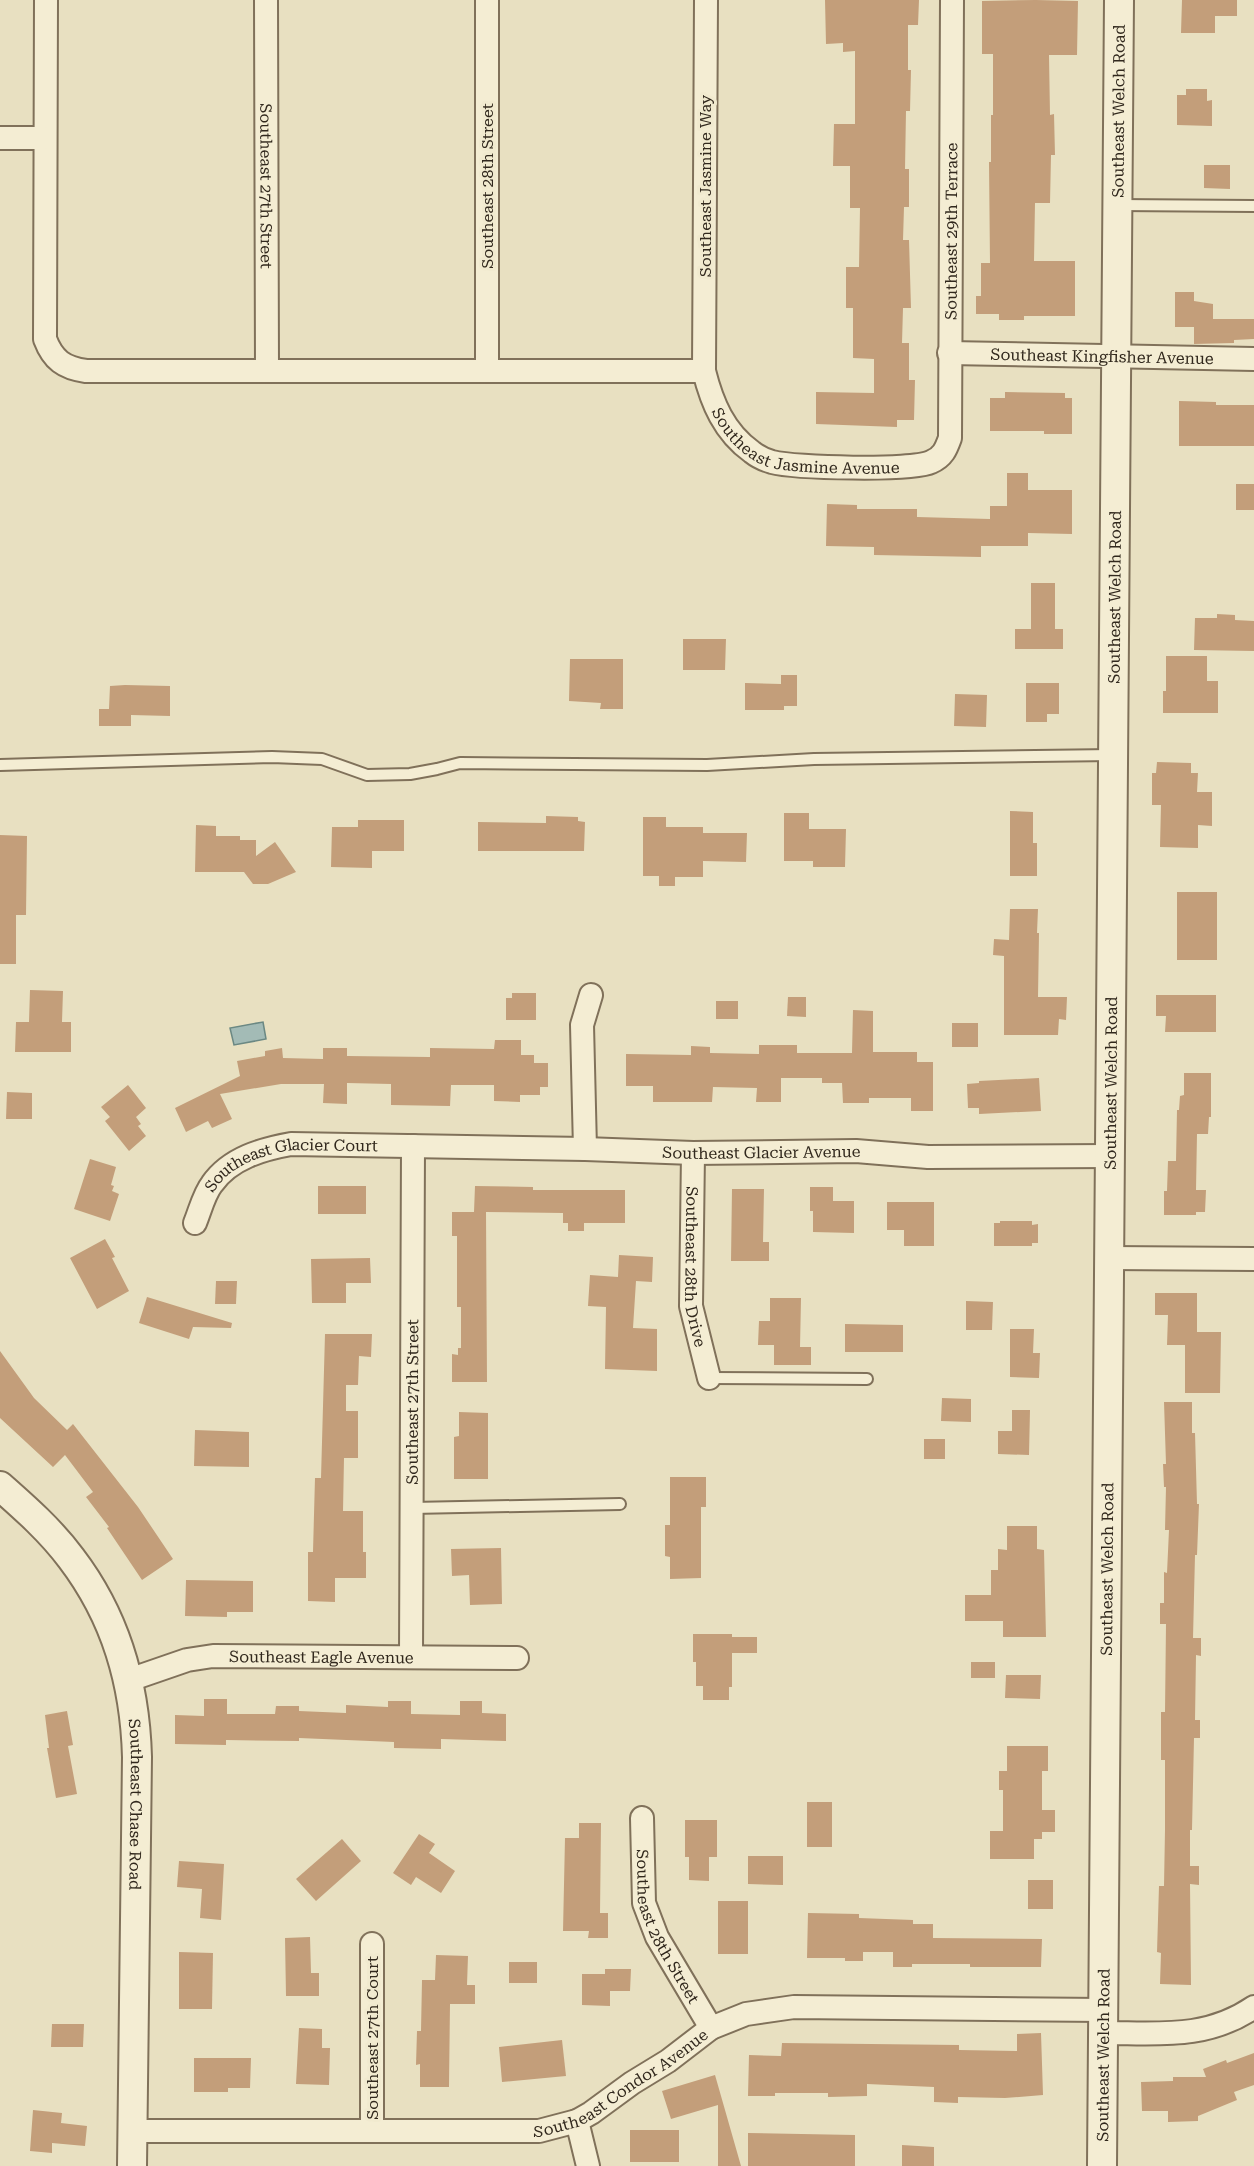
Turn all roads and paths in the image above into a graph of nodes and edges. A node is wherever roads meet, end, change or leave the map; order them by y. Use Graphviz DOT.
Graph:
graph roads {
  1 [pos="46,0"];
  2 [pos="266,0"];
  3 [pos="487,0"];
  4 [pos="706,0"];
  5 [pos="952,0"];
  6 [pos="1119,0"];
  7 [pos="0,138"];
  8 [pos="45,138"];
  9 [pos="1117,205"];
  10 [pos="1254,206"];
  11 [pos="949,353"];
  12 [pos="1116,357"];
  13 [pos="1254,359"];
  14 [pos="267,371"];
  15 [pos="487,371"];
  16 [pos="704,371"];
  17 [pos="939,458"];
  18 [pos="1113,755"];
  19 [pos="0,765"];
  20 [pos="591,994"];
  21 [pos="413,1146"];
  22 [pos="585,1149"];
  23 [pos="693,1153"];
  24 [pos="1110,1156"];
  25 [pos="195,1223"];
  26 [pos="1109,1258"];
  27 [pos="1254,1260"];
  28 [pos="709,1378"];
  29 [pos="867,1379"];
  30 [pos="0,1486"];
  31 [pos="620,1504"];
  32 [pos="412,1508"];
  33 [pos="411,1657"];
  34 [pos="517,1658"];
  35 [pos="129,1680"];
  36 [pos="642,1818"];
  37 [pos="372,1944"];
  38 [pos="1254,2007"];
  39 [pos="1103,2021"];
  40 [pos="711,2028"];
  41 [pos="576,2121"];
  42 [pos="132,2131"];
  43 [pos="372,2131"];
  44 [pos="132,2166"];
  45 [pos="588,2166"];
  46 [pos="1102,2166"];
  1 -- 8 [label="street"];
  2 -- 14 [label="street, Southeast 27th Street"];
  3 -- 15 [label="street, Southeast 28th Street"];
  4 -- 16 [label="street, Southeast Jasmine Way"];
  5 -- 11 [label="street, Southeast 29th Terrace"];
  6 -- 9 [label="street, Southeast Welch Road"];
  7 -- 8 [label="street"];
  8 -- 14 [label="street"];
  9 -- 10 [label="lane"];
  9 -- 12 [label="street, Southeast Welch Road"];
  11 -- 12 [label="street, Southeast Kingfisher Avenue"];
  11 -- 17 [label="street, Southeast 29th Terrace"];
  12 -- 13 [label="street, Southeast Kingfisher Avenue"];
  12 -- 18 [label="street, Southeast Welch Road"];
  14 -- 15 [label="street"];
  15 -- 16 [label="street"];
  16 -- 17 [label="street, Southeast Jasmine Avenue"];
  18 -- 19 [label="lane"];
  18 -- 24 [label="street, Southeast Welch Road"];
  20 -- 22 [label="street"];
  21 -- 22 [label="street, Southeast Glacier Avenue"];
  21 -- 25 [label="street, Southeast Glacier Court"];
  21 -- 32 [label="street, Southeast 27th Street"];
  22 -- 23 [label="street, Southeast Glacier Avenue"];
  23 -- 24 [label="street, Southeast Glacier Avenue"];
  23 -- 28 [label="street, Southeast 28th Drive"];
  24 -- 26 [label="street, Southeast Welch Road"];
  26 -- 27 [label="street"];
  26 -- 39 [label="street, Southeast Welch Road"];
  28 -- 29 [label="lane"];
  30 -- 35 [label="street, Southeast Chase Road"];
  31 -- 32 [label="lane"];
  32 -- 33 [label="street, Southeast 27th Street"];
  33 -- 34 [label="street, Southeast Eagle Avenue"];
  33 -- 35 [label="street, Southeast Eagle Avenue"];
  35 -- 42 [label="street, Southeast Chase Road"];
  36 -- 40 [label="street, Southeast 28th Street"];
  37 -- 43 [label="street, Southeast 27th Court"];
  38 -- 39 [label="street, Southeast Condor Avenue"];
  39 -- 40 [label="street, Southeast Condor Avenue"];
  39 -- 46 [label="street, Southeast Welch Road"];
  40 -- 41 [label="street, Southeast Condor Avenue"];
  41 -- 43 [label="street, Southeast Condor Avenue"];
  41 -- 45 [label="street"];
  42 -- 43 [label="street, Southeast Condor Avenue"];
  42 -- 44 [label="street, Southeast Chase Road"];
}
